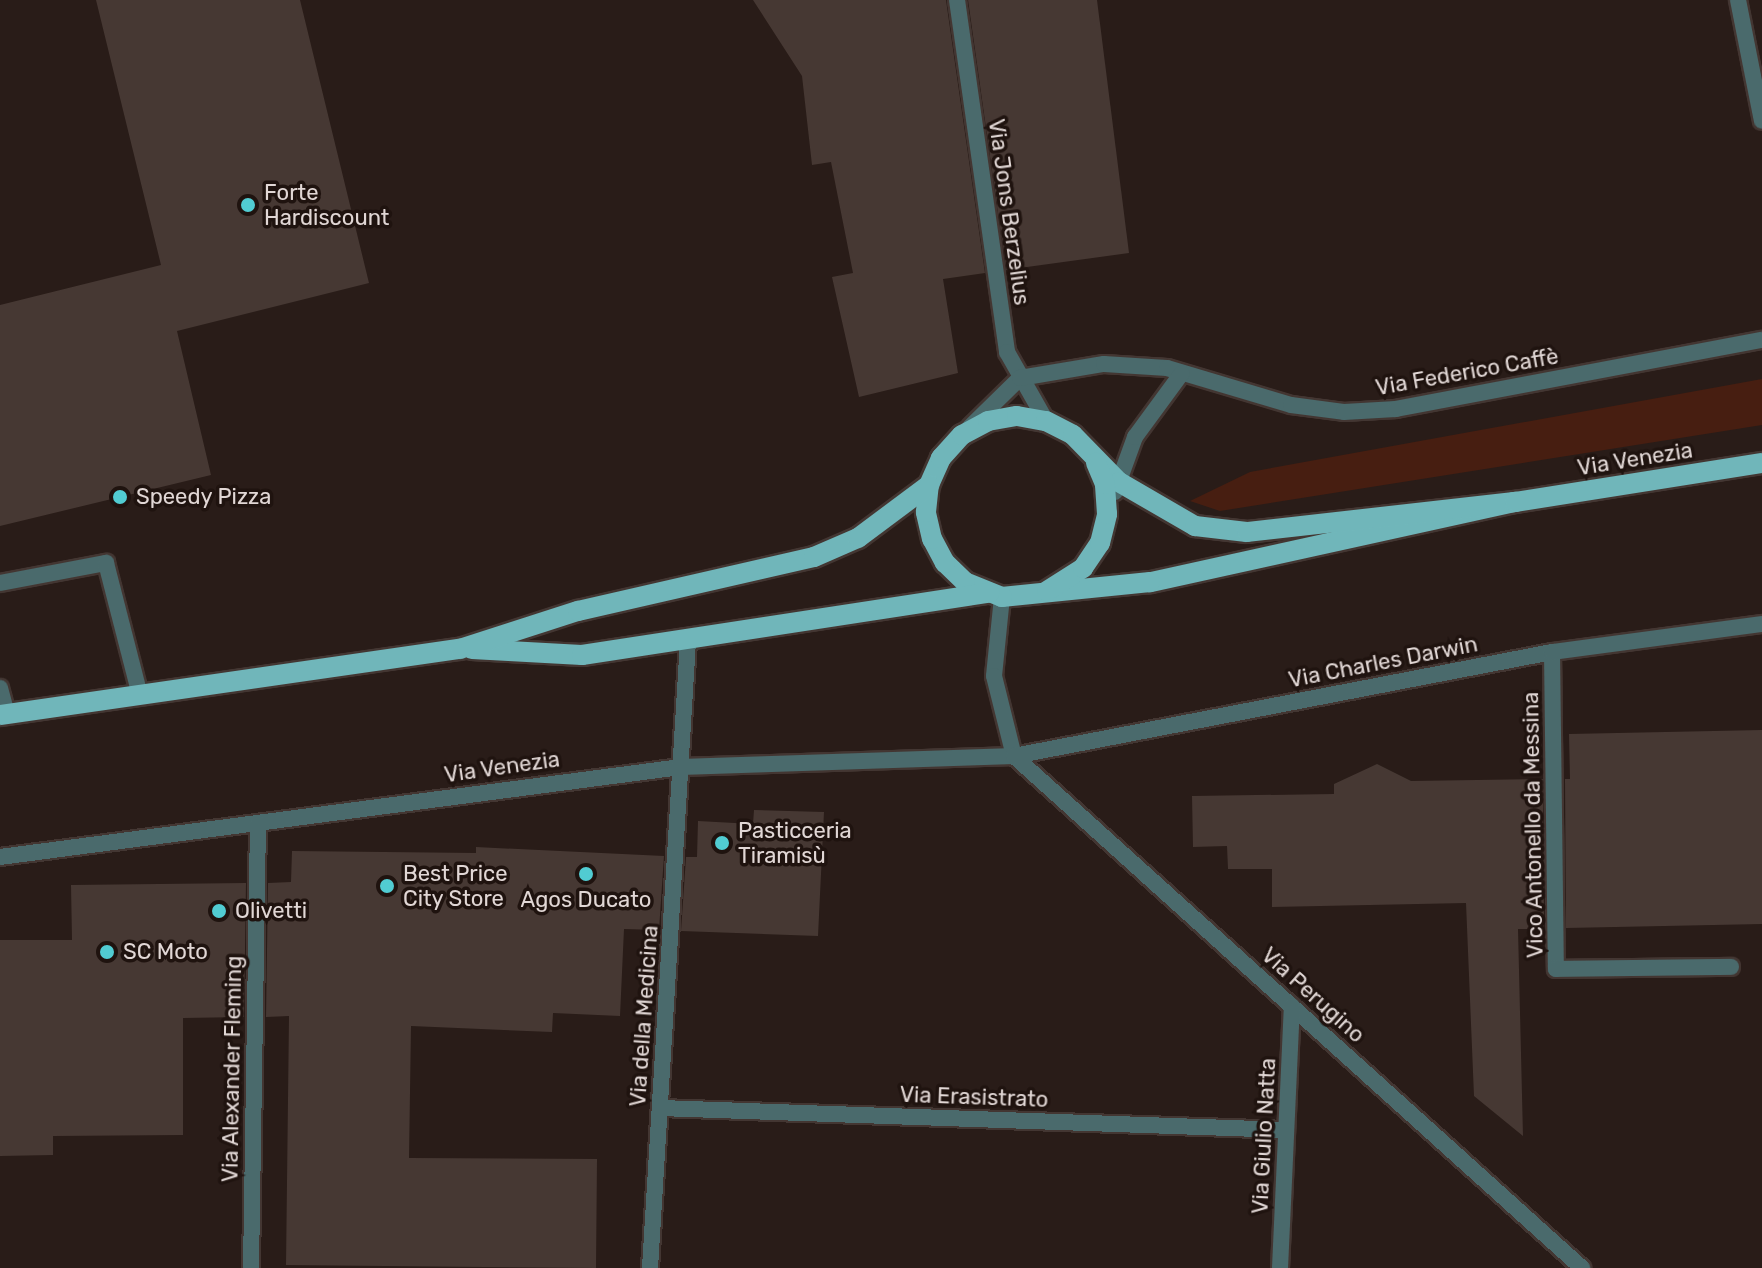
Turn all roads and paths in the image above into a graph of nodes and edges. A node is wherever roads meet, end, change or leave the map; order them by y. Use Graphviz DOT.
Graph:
graph roads {
  1 [pos="957,0"];
  2 [pos="1738,0"];
  3 [pos="1762,25"];
  4 [pos="1744,30"];
  5 [pos="1762,121"];
  6 [pos="1762,340"];
  7 [pos="1182,373"];
  8 [pos="1020,378"];
  9 [pos="1046,421"];
  10 [pos="962,435"];
  11 [pos="1093,457"];
  12 [pos="1762,463"];
  13 [pos="1119,482"];
  14 [pos="929,485"];
  15 [pos="1515,502"];
  16 [pos="1107,514"];
  17 [pos="0,583"];
  18 [pos="996,595"];
  19 [pos="1032,596"];
  20 [pos="1762,624"];
  21 [pos="688,641"];
  22 [pos="460,649"];
  23 [pos="1552,652"];
  24 [pos="0,688"];
  25 [pos="140,695"];
  26 [pos="3,715"];
  27 [pos="1014,756"];
  28 [pos="681,767"];
  29 [pos="258,823"];
  30 [pos="0,857"];
  31 [pos="1731,967"];
  32 [pos="1292,1006"];
  33 [pos="660,1108"];
  34 [pos="1286,1130"];
  35 [pos="251,1268"];
  36 [pos="650,1268"];
  37 [pos="1280,1268"];
  38 [pos="1582,1268"];
  1 -- 8 [label="street, Via Jons Berzelius"];
  2 -- 4 [label="street"];
  3 -- 4 [label="street"];
  4 -- 5 [label="street"];
  6 -- 7 [label="street, Via Federico Caffè"];
  7 -- 8 [label="street, Via Federico Caffè"];
  7 -- 13 [label="street"];
  8 -- 9 [label="street, Via Jons Berzelius"];
  8 -- 10 [label="street"];
  9 -- 10 [label="main road"];
  9 -- 11 [label="main road"];
  10 -- 14 [label="main road"];
  11 -- 13 [label="main road"];
  11 -- 16 [label="main road"];
  12 -- 15 [label="main road, Via Venezia"];
  13 -- 15 [label="main road"];
  13 -- 16 [label="street"];
  14 -- 18 [label="main road"];
  14 -- 22 [label="main road"];
  15 -- 19 [label="main road"];
  16 -- 19 [label="main road"];
  17 -- 25 [label="street"];
  18 -- 19 [label="main road"];
  18 -- 21 [label="main road"];
  18 -- 27 [label="street"];
  20 -- 23 [label="street, Via Charles Darwin"];
  21 -- 22 [label="main road"];
  21 -- 28 [label="street, Via della Medicina"];
  22 -- 25 [label="main road"];
  23 -- 27 [label="street, Via Charles Darwin"];
  23 -- 31 [label="street, Vico Antonello da Messina"];
  24 -- 26 [label="street"];
  25 -- 26 [label="main road"];
  27 -- 28 [label="street, Via Venezia"];
  27 -- 32 [label="street, Via Perugino"];
  28 -- 29 [label="street, Via Venezia"];
  28 -- 33 [label="street, Via della Medicina"];
  29 -- 30 [label="street, Via Venezia"];
  29 -- 35 [label="street, Via Alexander Fleming"];
  32 -- 34 [label="street, Via Giulio Natta"];
  32 -- 38 [label="street, Via Perugino"];
  33 -- 34 [label="street, Via Erasistrato"];
  33 -- 36 [label="street, Via della Medicina"];
  34 -- 37 [label="street, Via Giulio Natta"];
}
